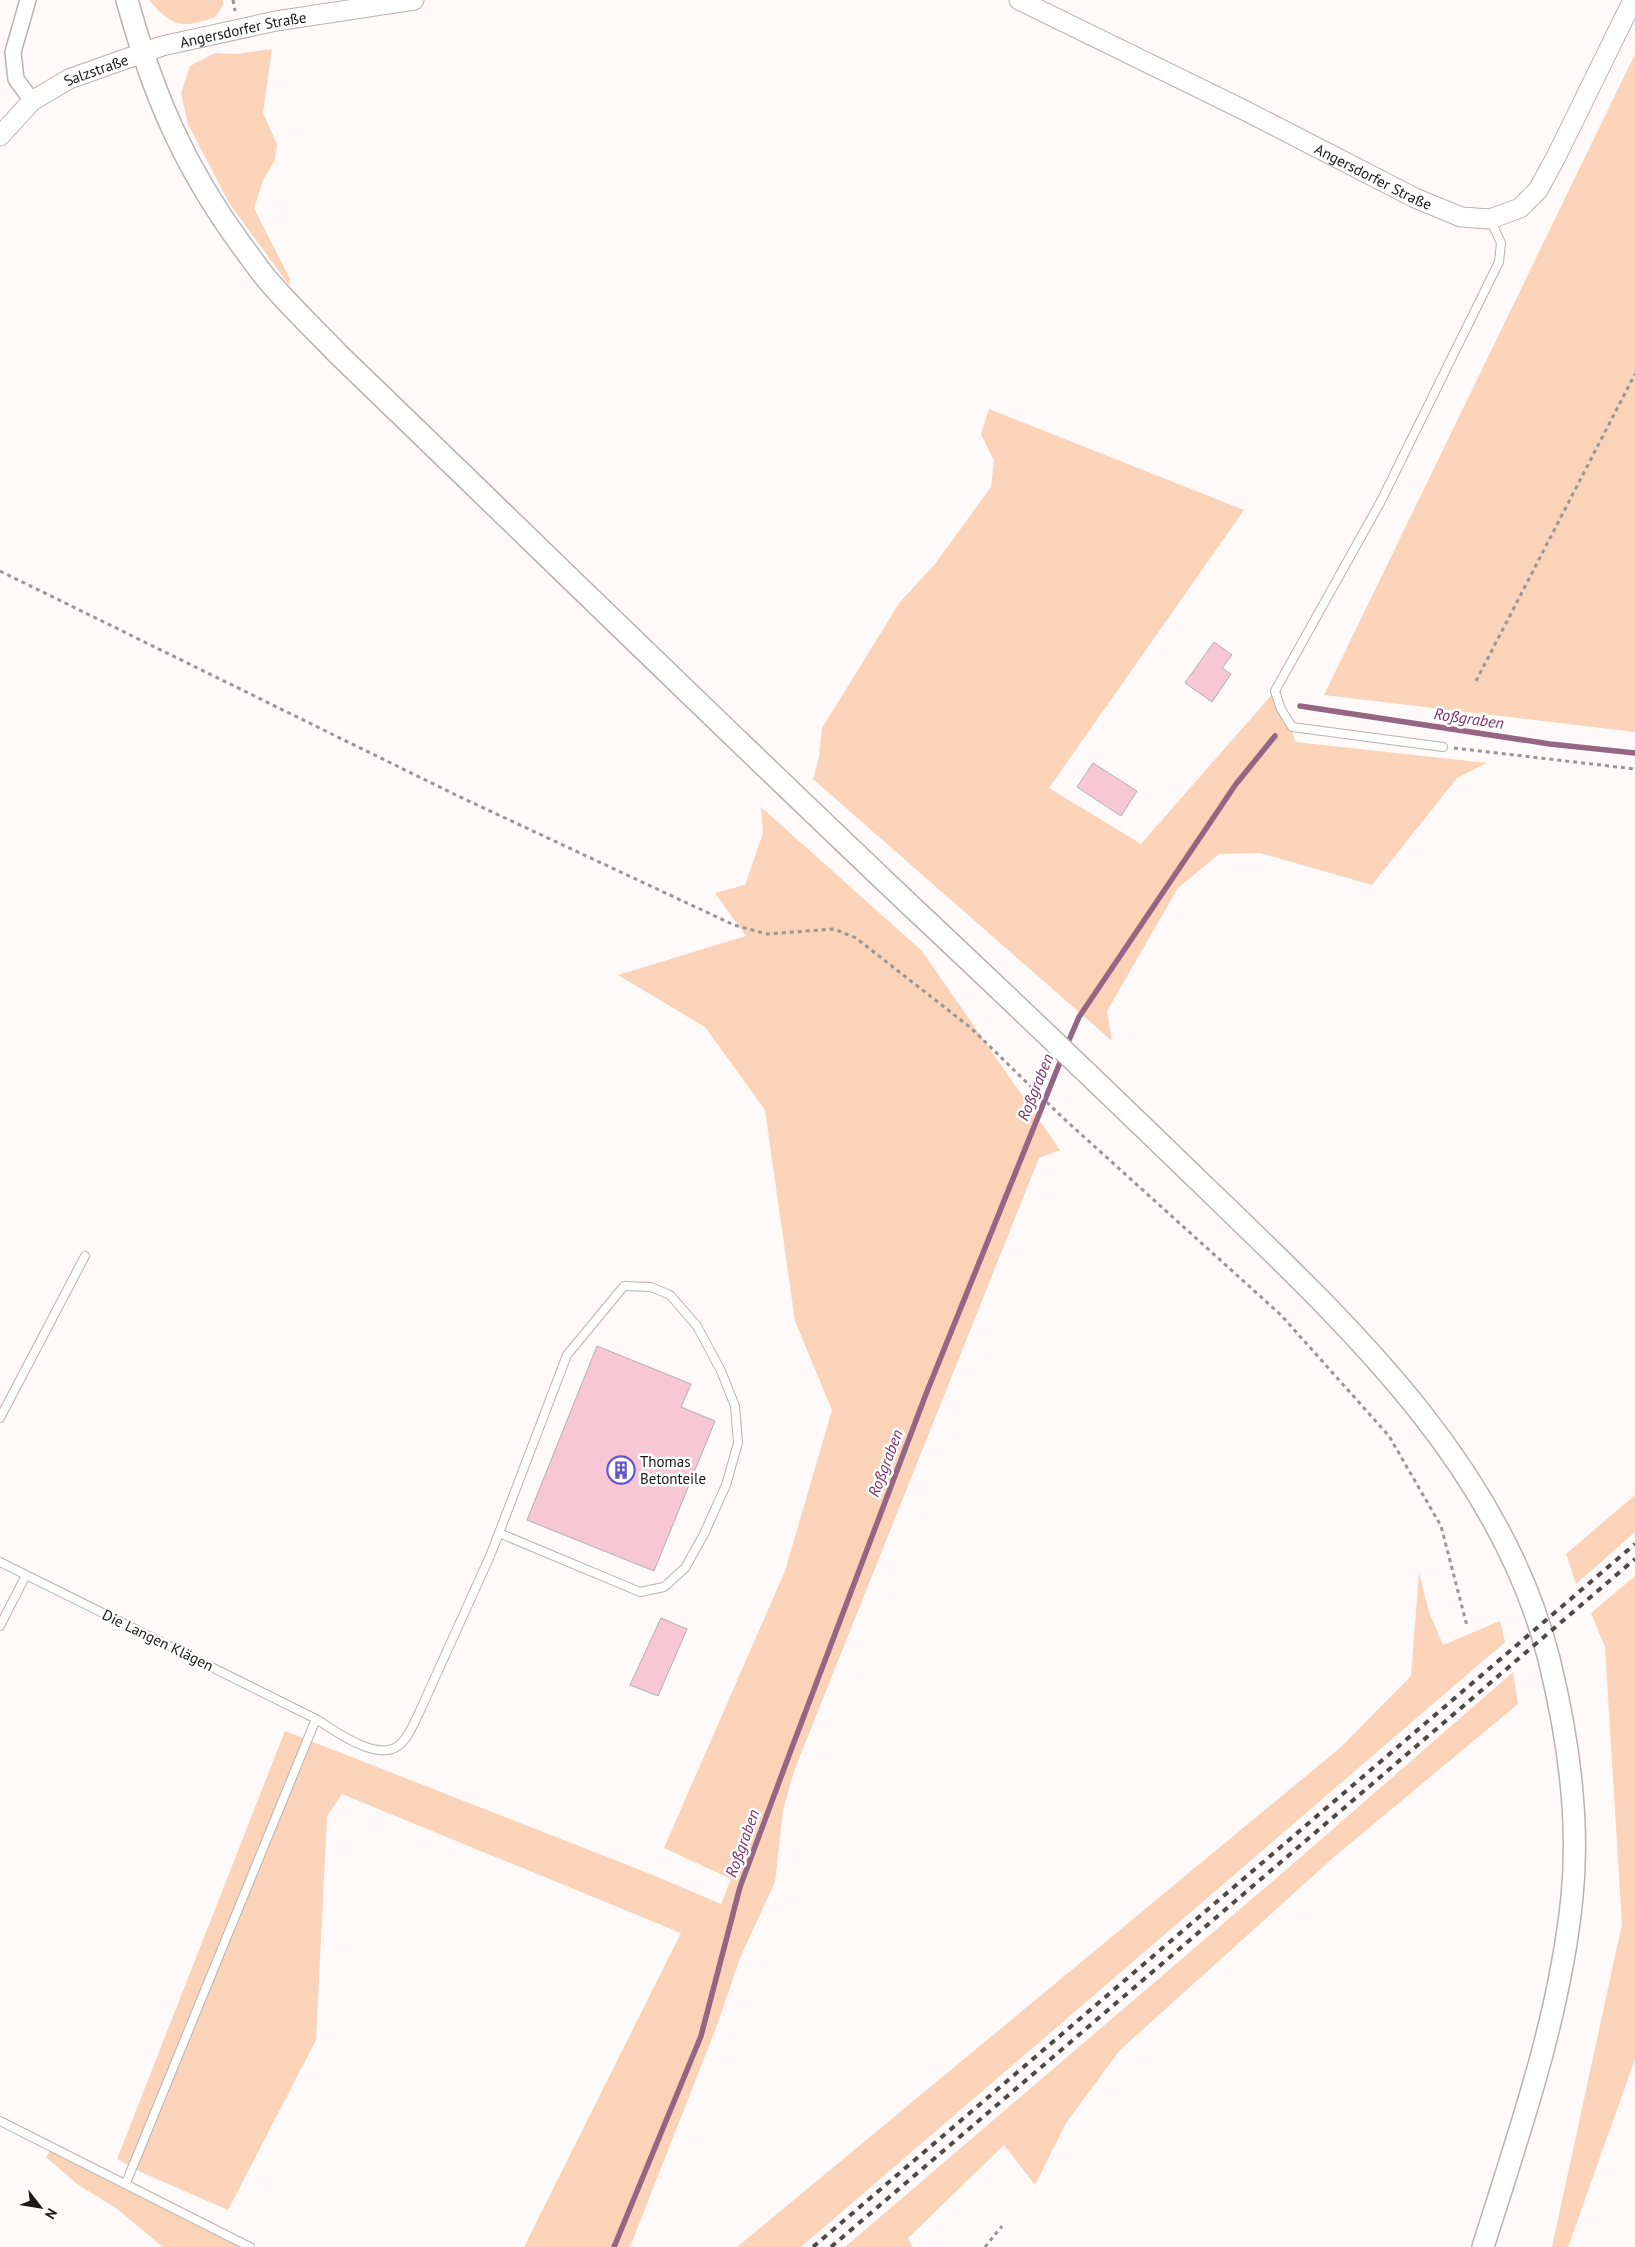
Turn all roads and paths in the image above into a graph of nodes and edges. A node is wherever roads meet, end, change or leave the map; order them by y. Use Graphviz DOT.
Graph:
graph roads {
  1 [pos="28,0"];
  2 [pos="127,0"];
  3 [pos="414,0"];
  4 [pos="1019,0"];
  5 [pos="1633,0"];
  6 [pos="162,46"];
  7 [pos="142,53"];
  8 [pos="32,101"];
  9 [pos="0,136"];
  10 [pos="1490,219"];
  11 [pos="1635,374"];
  12 [pos="0,571"];
  13 [pos="1476,681"];
  14 [pos="1443,746"];
  15 [pos="1635,769"];
  16 [pos="86,1256"];
  17 [pos="0,1418"];
  18 [pos="499,1533"];
  19 [pos="0,1562"];
  20 [pos="26,1575"];
  21 [pos="0,1626"];
  22 [pos="1467,1626"];
  23 [pos="316,1719"];
  24 [pos="0,2121"];
  25 [pos="126,2184"];
  26 [pos="1002,2226"];
  27 [pos="250,2247"];
  28 [pos="985,2247"];
  29 [pos="1483,2247"];
  1 -- 8 [label="street"];
  2 -- 7 [label="main road"];
  3 -- 6 [label="street, Angersdorfer Straße"];
  4 -- 10 [label="street, Angersdorfer Straße"];
  5 -- 10 [label="street, Angersdorfer Straße"];
  6 -- 7 [label="street, Salzstraße"];
  7 -- 8 [label="street, Salzstraße"];
  7 -- 29 [label="main road"];
  8 -- 9 [label="street, Salzstraße"];
  10 -- 14 [label="lane"];
  11 -- 13 [label="path"];
  12 -- 22 [label="path"];
  14 -- 15 [label="path"];
  16 -- 17 [label="lane"];
  18 -- 18 [label="lane"];
  18 -- 23 [label="lane, Die Langen Klägen"];
  19 -- 20 [label="lane, Die Langen Klägen"];
  20 -- 21 [label="lane"];
  20 -- 23 [label="lane, Die Langen Klägen"];
  23 -- 25 [label="lane"];
  24 -- 25 [label="lane"];
  25 -- 27 [label="lane"];
  26 -- 28 [label="path"];
}
